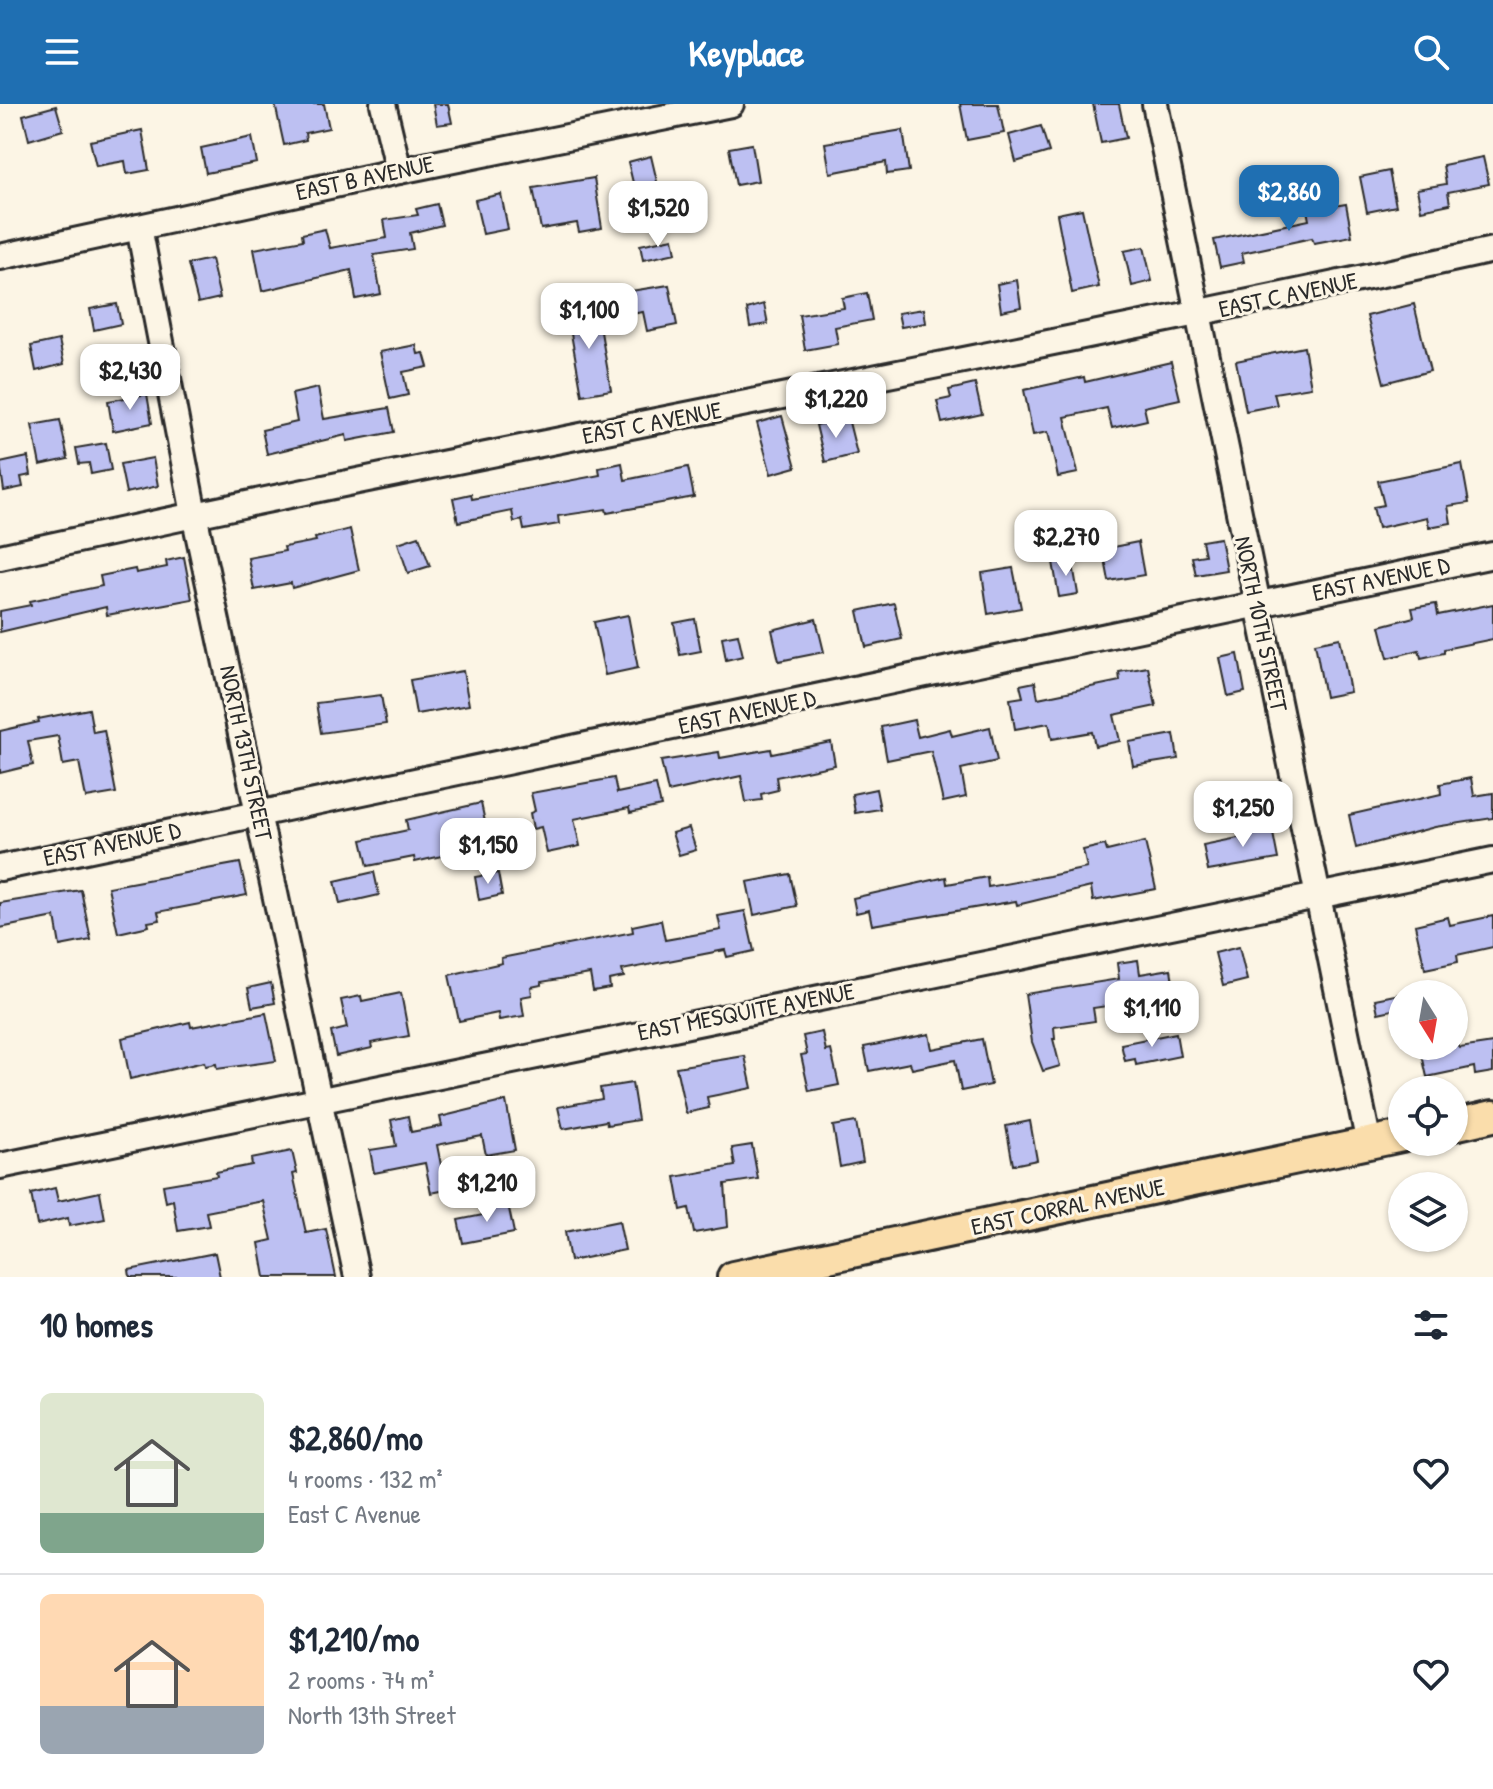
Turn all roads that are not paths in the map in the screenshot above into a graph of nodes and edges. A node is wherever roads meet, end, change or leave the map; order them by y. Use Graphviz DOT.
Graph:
graph roads {
  1 [pos="383,104"];
  2 [pos="731,104"];
  3 [pos="1155,104"];
  4 [pos="399,171"];
  5 [pos="139,227"];
  6 [pos="1493,250"];
  7 [pos="0,257"];
  8 [pos="1198,315"];
  9 [pos="194,514"];
  10 [pos="1493,555"];
  11 [pos="0,557"];
  12 [pos="1257,606"];
  13 [pos="260,814"];
  14 [pos="1493,860"];
  15 [pos="0,868"];
  16 [pos="1319,897"];
  17 [pos="321,1098"];
  18 [pos="1493,1116"];
  19 [pos="1468,1122"];
  20 [pos="1388,1139"];
  21 [pos="1369,1144"];
  22 [pos="0,1166"];
  23 [pos="357,1277"];
  24 [pos="733,1277"];
  1 -- 4 [label="street"];
  2 -- 4 [label="street, EAST B AVENUE"];
  3 -- 8 [label="street, NORTH 10TH STREET"];
  4 -- 5 [label="street, EAST B AVENUE"];
  5 -- 7 [label="street, EAST B AVENUE"];
  5 -- 9 [label="street, NORTH 13TH STREET"];
  6 -- 8 [label="street, EAST C AVENUE"];
  8 -- 9 [label="street, EAST C AVENUE"];
  8 -- 12 [label="street, NORTH 10TH STREET"];
  9 -- 11 [label="street, EAST C AVENUE"];
  9 -- 13 [label="street, NORTH 13TH STREET"];
  10 -- 12 [label="street, EAST AVENUE D"];
  12 -- 13 [label="street, EAST AVENUE D"];
  12 -- 16 [label="street, NORTH 10TH STREET"];
  13 -- 15 [label="street, EAST AVENUE D"];
  13 -- 17 [label="street, NORTH 13TH STREET"];
  14 -- 16 [label="street, EAST MESQUITE AVENUE"];
  16 -- 17 [label="street, EAST MESQUITE AVENUE"];
  16 -- 21 [label="street, NORTH 10TH STREET"];
  17 -- 22 [label="street, EAST MESQUITE AVENUE"];
  17 -- 23 [label="street, NORTH 13TH STREET"];
  18 -- 19 [label="main road"];
  20 -- 21 [label="main road, EAST CORRAL AVENUE"];
  21 -- 24 [label="main road, EAST CORRAL AVENUE"];
}
